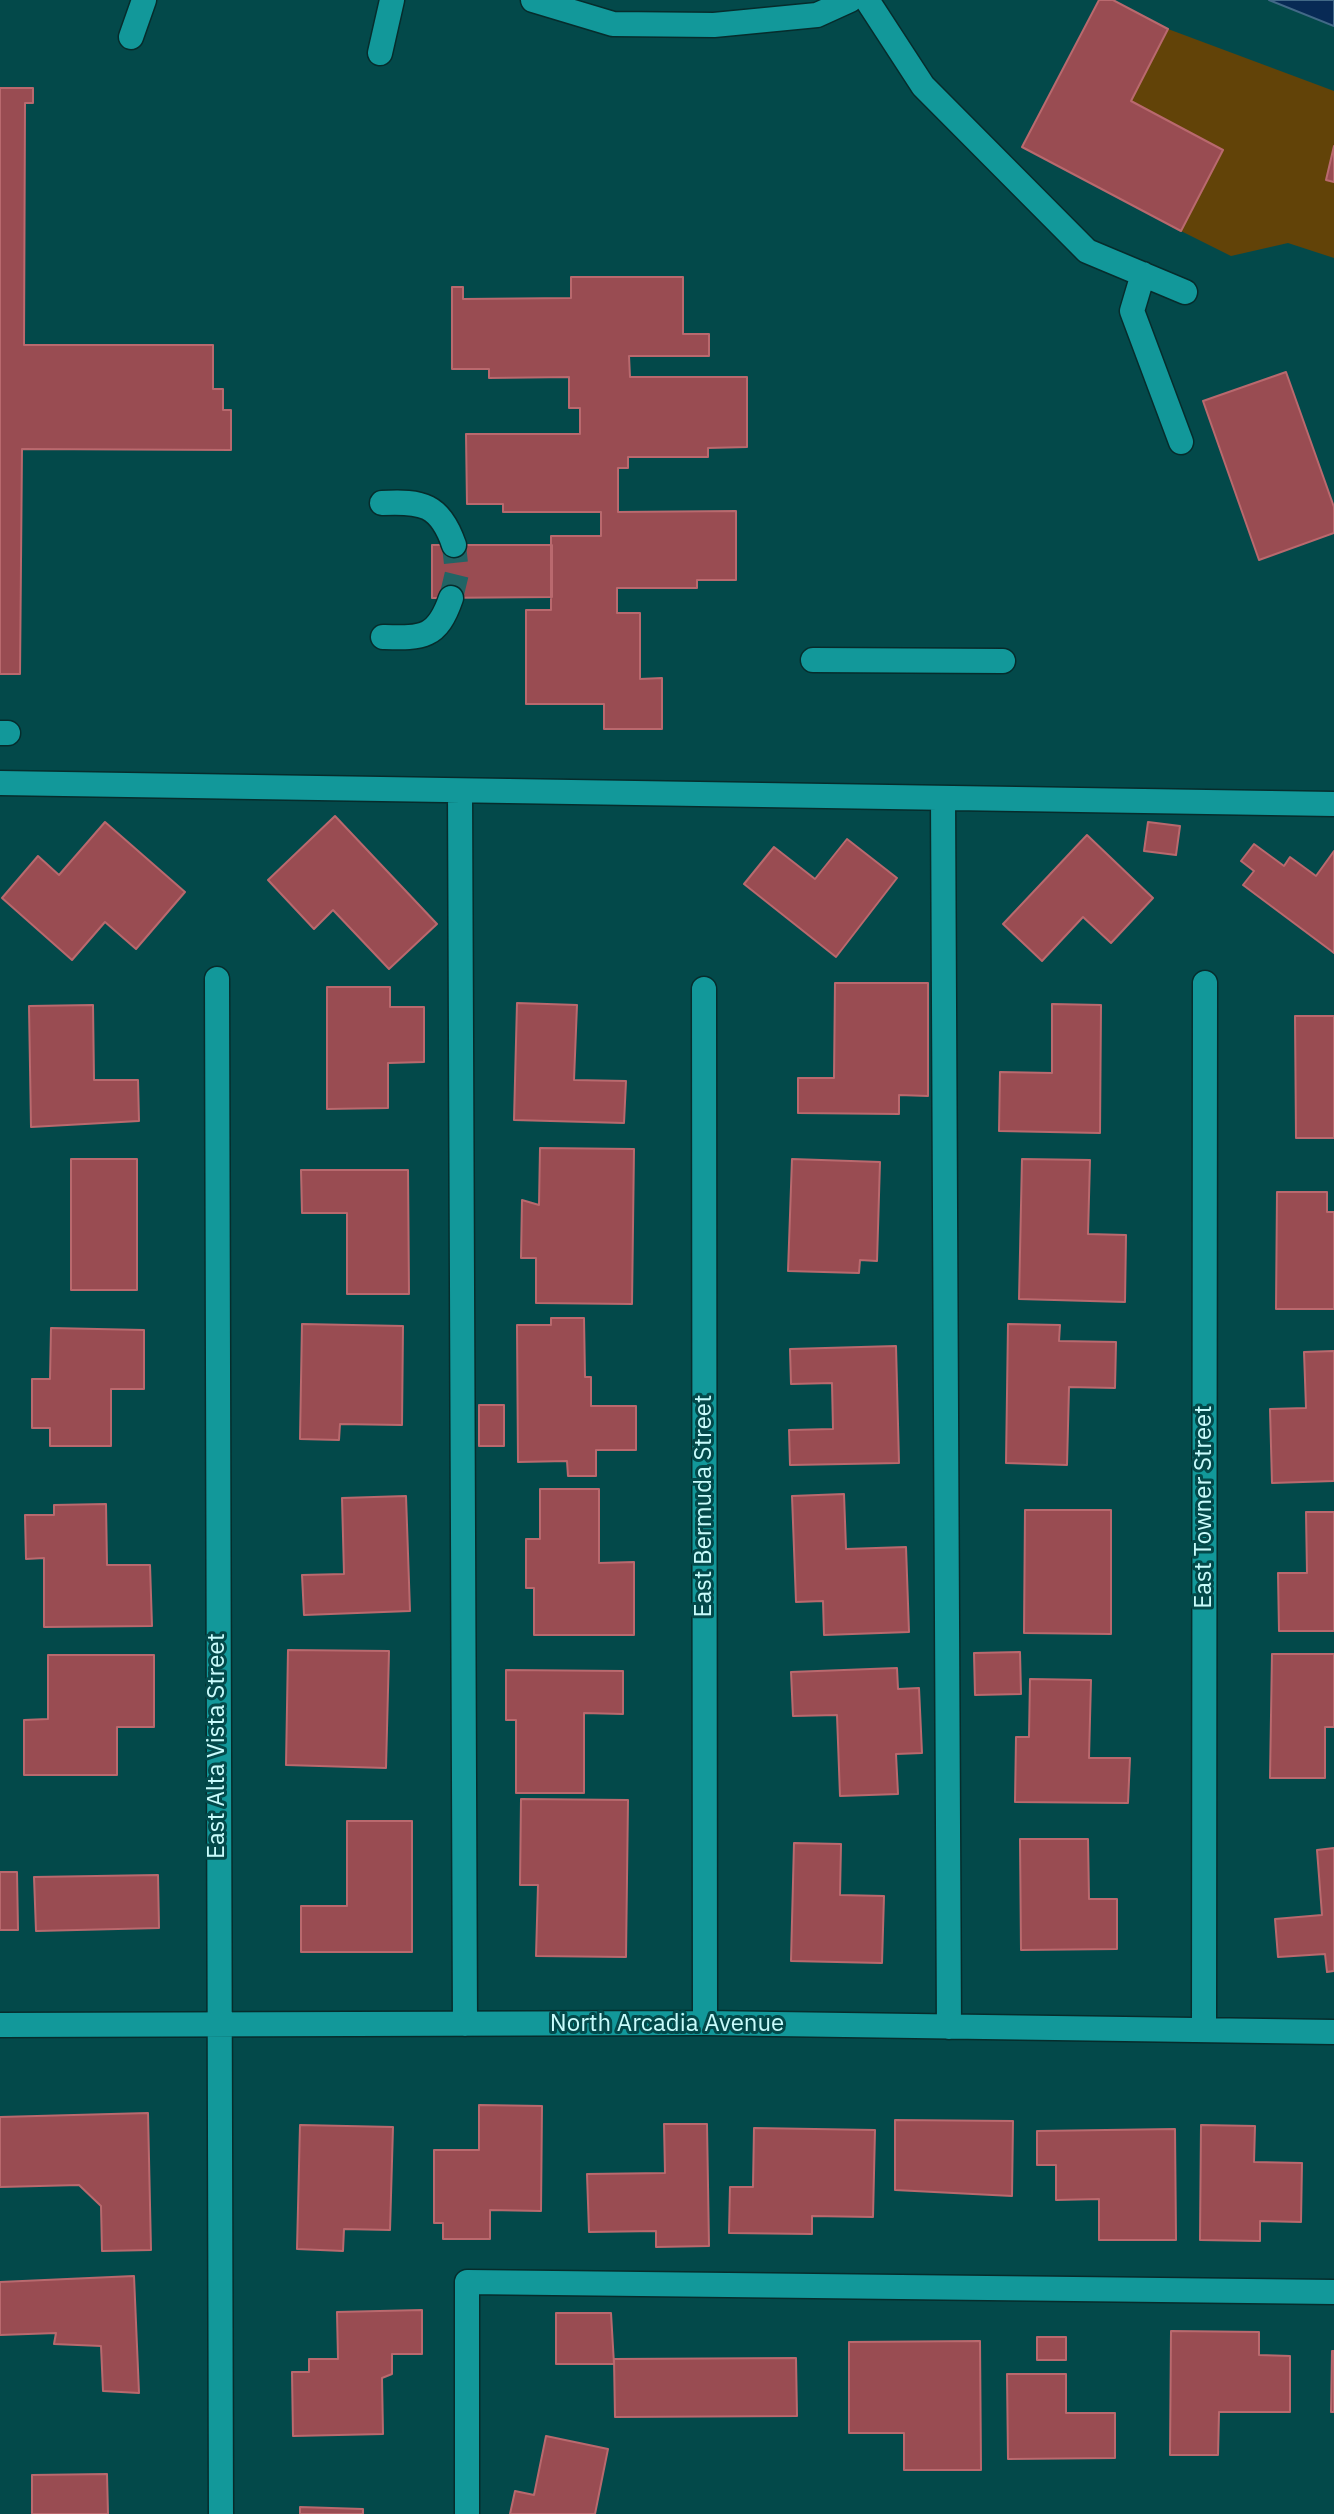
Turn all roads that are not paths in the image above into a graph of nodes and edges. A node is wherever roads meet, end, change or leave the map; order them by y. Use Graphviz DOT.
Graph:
graph roads {
  1 [pos="144,0"];
  2 [pos="392,0"];
  3 [pos="533,0"];
  4 [pos="850,0"];
  5 [pos="867,0"];
  6 [pos="559,4"];
  7 [pos="131,37"];
  8 [pos="380,53"];
  9 [pos="1143,274"];
  10 [pos="1185,292"];
  11 [pos="1181,442"];
  12 [pos="382,503"];
  13 [pos="454,545"];
  14 [pos="451,598"];
  15 [pos="383,637"];
  16 [pos="813,660"];
  17 [pos="1003,661"];
  18 [pos="0,783"];
  19 [pos="460,791"];
  20 [pos="943,798"];
  21 [pos="1334,804"];
  22 [pos="217,979"];
  23 [pos="1205,983"];
  24 [pos="704,989"];
  25 [pos="217,2023"];
  26 [pos="705,2023"];
  27 [pos="465,2024"];
  28 [pos="0,2025"];
  29 [pos="949,2027"];
  30 [pos="1204,2030"];
  31 [pos="1334,2032"];
  32 [pos="1334,2292"];
  33 [pos="221,2514"];
  34 [pos="467,2514"];
  1 -- 7 [label="street"];
  2 -- 8 [label="street"];
  3 -- 6 [label="street"];
  4 -- 6 [label="street"];
  5 -- 9 [label="street"];
  9 -- 10 [label="street"];
  9 -- 11 [label="street"];
  12 -- 13 [label="street"];
  14 -- 15 [label="street"];
  16 -- 17 [label="street"];
  18 -- 19 [label="street"];
  19 -- 20 [label="street"];
  19 -- 27 [label="street"];
  20 -- 21 [label="street"];
  20 -- 29 [label="street"];
  22 -- 25 [label="street, East Alta Vista Street"];
  23 -- 30 [label="street, East Towner Street"];
  24 -- 26 [label="street, East Bermuda Street"];
  25 -- 27 [label="street, North Arcadia Avenue"];
  25 -- 28 [label="street, North Arcadia Avenue"];
  25 -- 33 [label="street, East Alta Vista Street"];
  26 -- 27 [label="street, North Arcadia Avenue"];
  26 -- 29 [label="street, North Arcadia Avenue"];
  29 -- 30 [label="street, North Arcadia Avenue"];
  30 -- 31 [label="street, North Arcadia Avenue"];
  32 -- 34 [label="street"];
}
